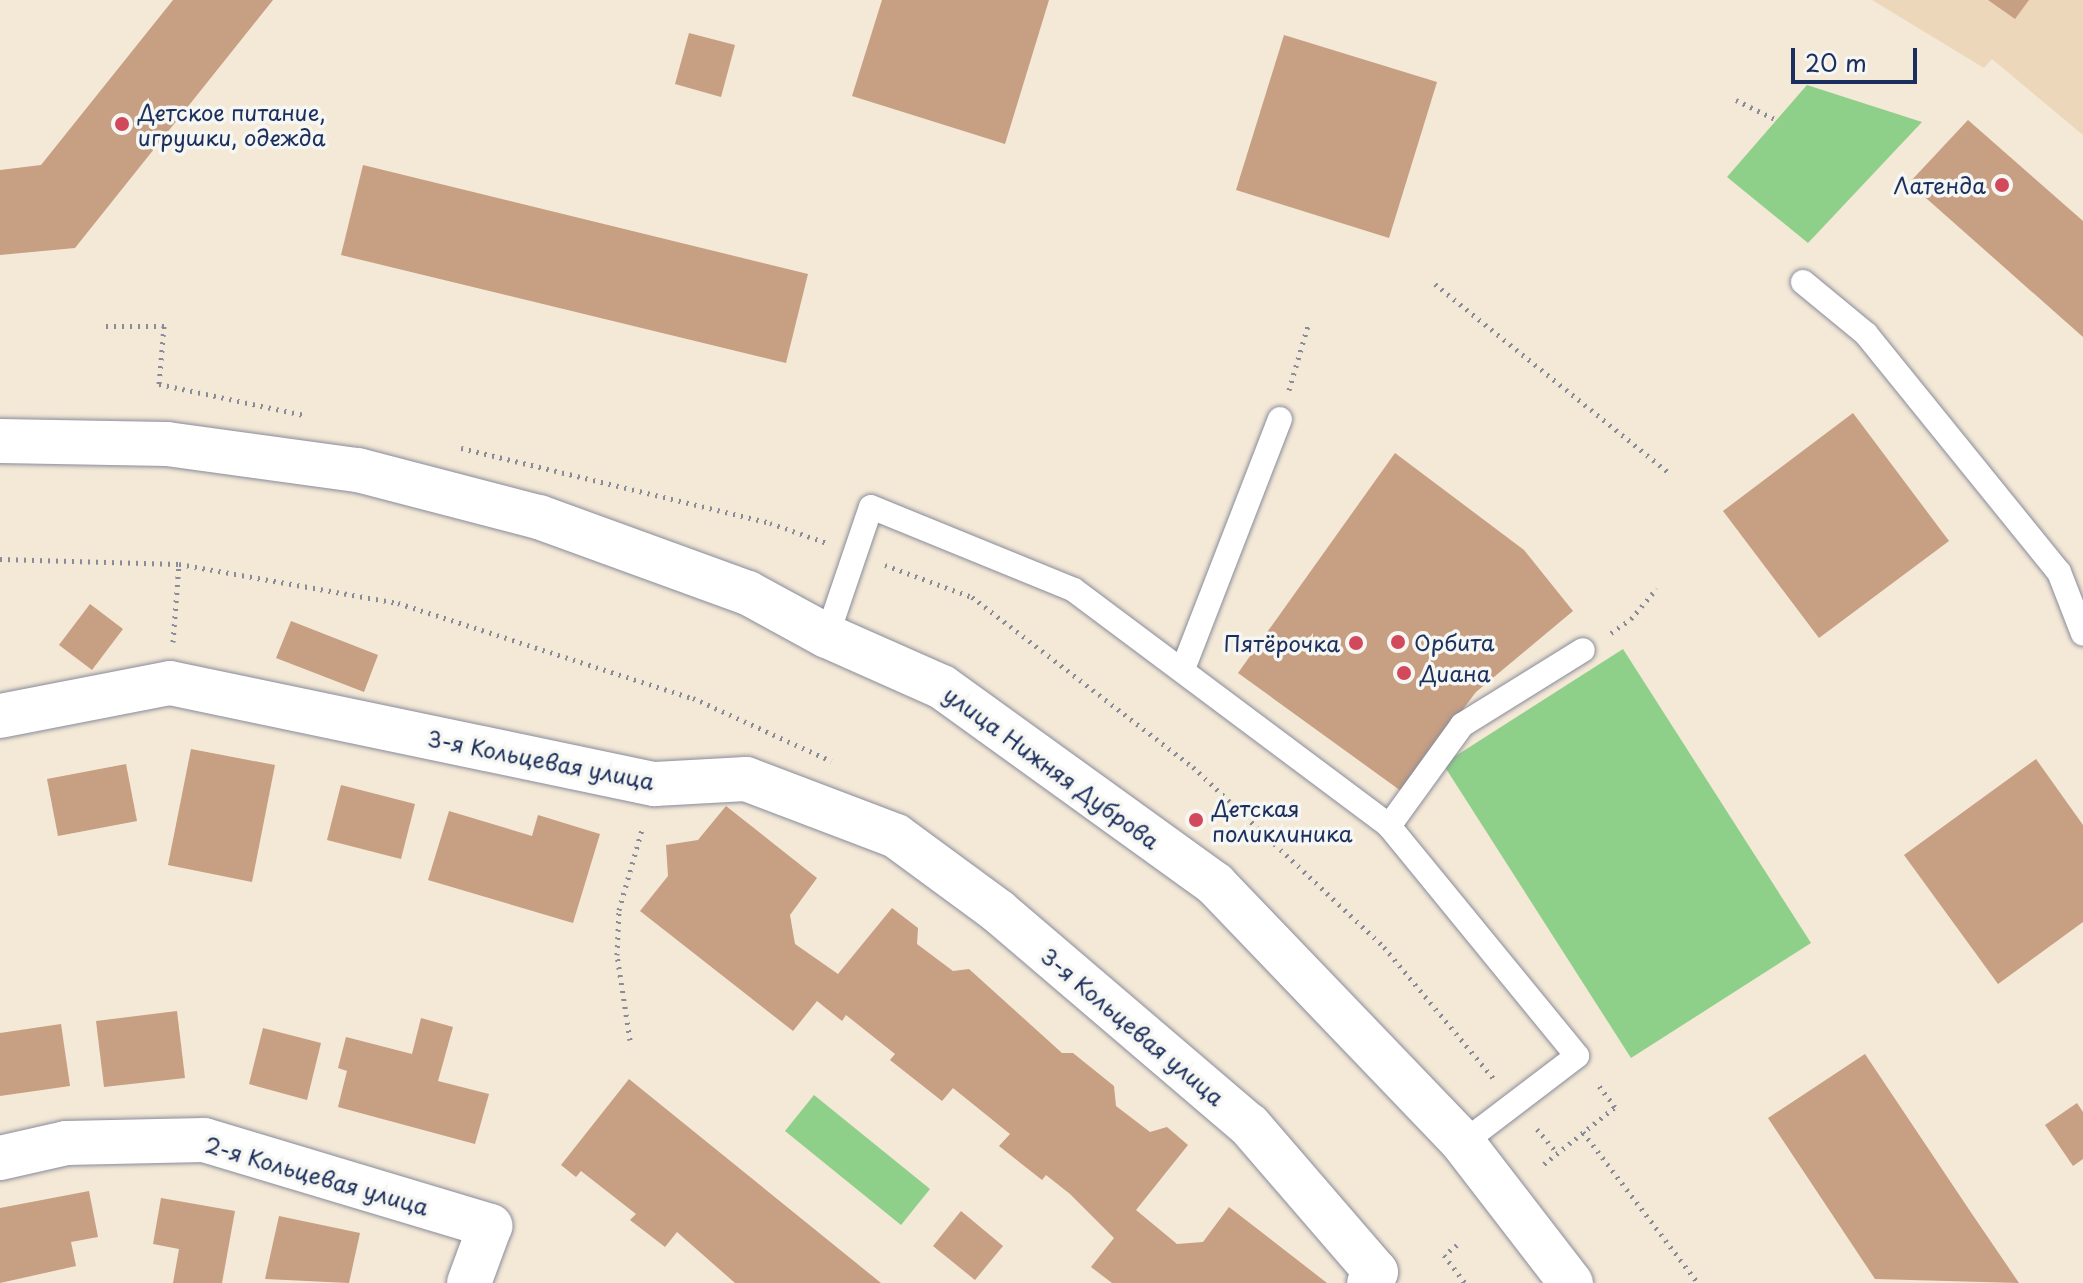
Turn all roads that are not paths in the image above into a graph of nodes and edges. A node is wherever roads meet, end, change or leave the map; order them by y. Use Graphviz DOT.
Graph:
graph roads {
  1 [pos="1803,282"];
  2 [pos="1280,419"];
  3 [pos="0,441"];
  4 [pos="2083,634"];
  5 [pos="827,636"];
  6 [pos="1583,650"];
  7 [pos="1183,669"];
  8 [pos="0,716"];
  9 [pos="1389,826"];
  10 [pos="1463,1143"];
  11 [pos="0,1158"];
  12 [pos="469,1283"];
  13 [pos="1369,1283"];
  14 [pos="1571,1283"];
  1 -- 4 [label="lane"];
  2 -- 7 [label="lane"];
  3 -- 5 [label="street, улица Нижняя Дуброва"];
  5 -- 7 [label="lane"];
  5 -- 10 [label="street, улица Нижняя Дуброва"];
  6 -- 9 [label="lane"];
  7 -- 9 [label="lane"];
  8 -- 13 [label="street, 3-я Кольцевая улица"];
  9 -- 10 [label="lane"];
  10 -- 14 [label="street, улица Нижняя Дуброва"];
  11 -- 12 [label="street, 2-я Кольцевая улица"];
}
